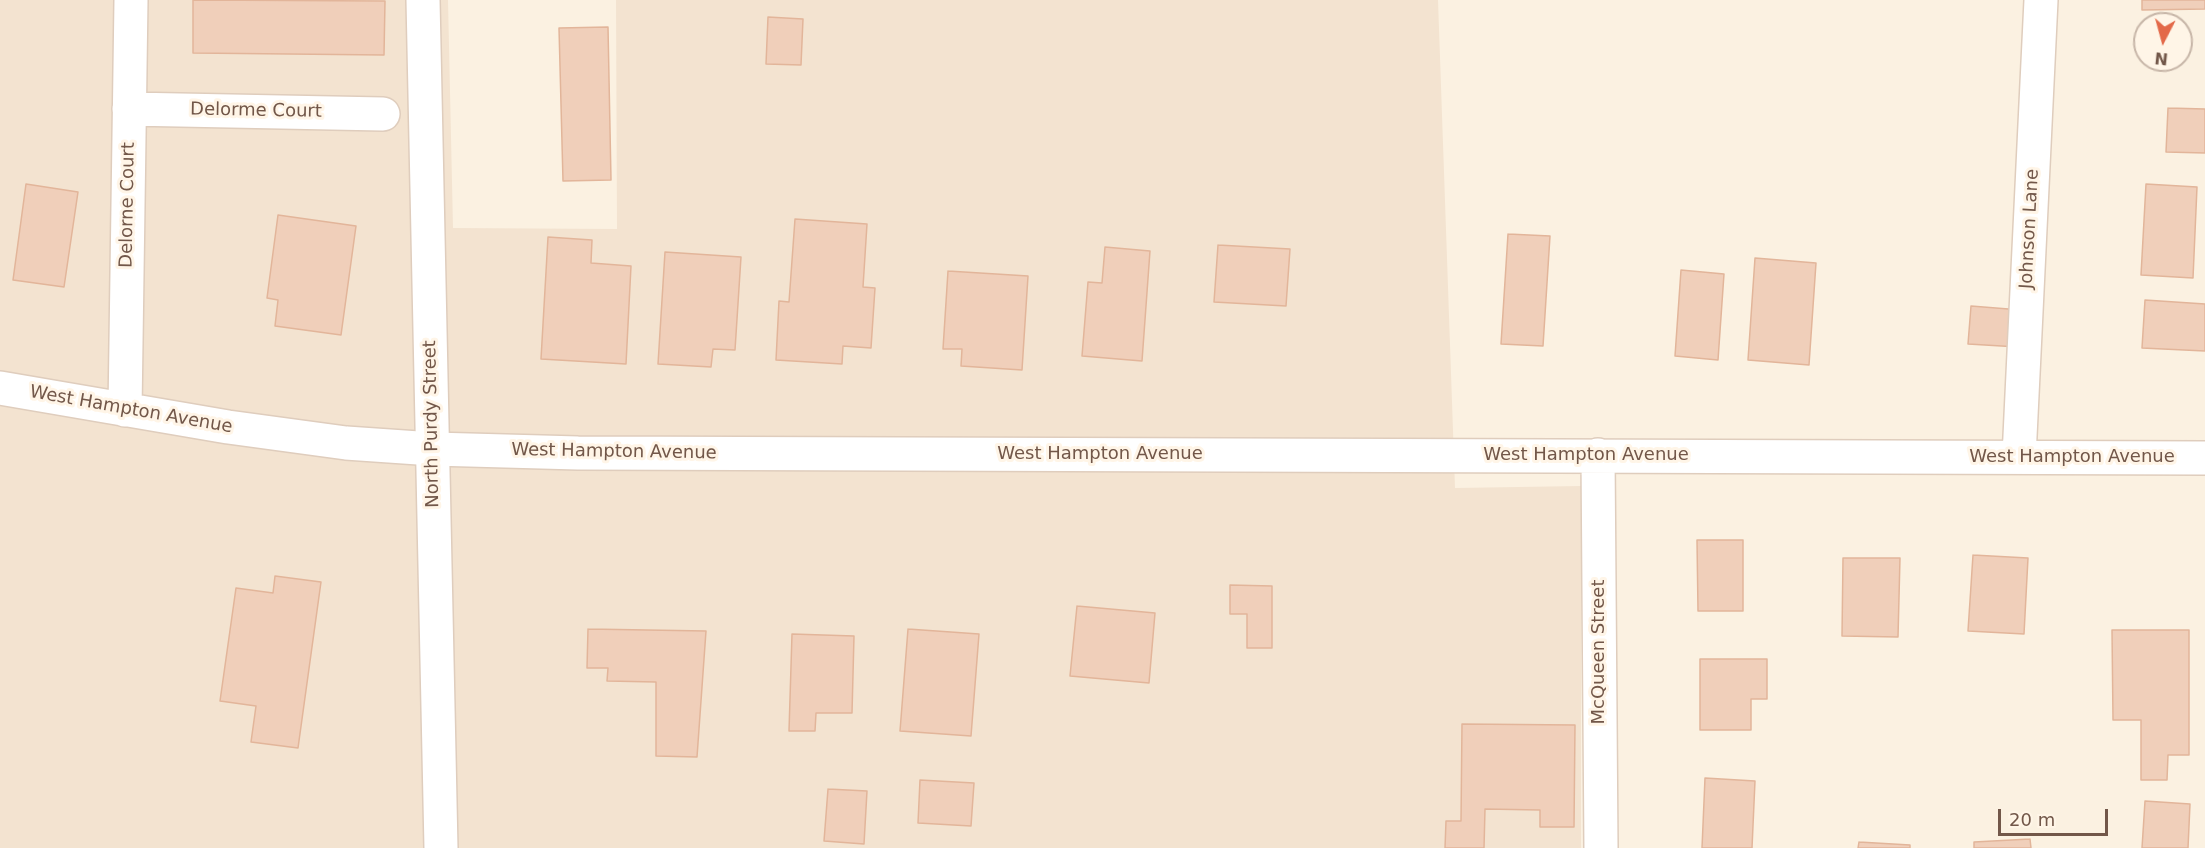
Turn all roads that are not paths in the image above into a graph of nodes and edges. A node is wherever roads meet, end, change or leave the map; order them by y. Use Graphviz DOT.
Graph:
graph roads {
  1 [pos="131,0"];
  2 [pos="423,0"];
  3 [pos="2041,0"];
  4 [pos="129,109"];
  5 [pos="383,114"];
  6 [pos="0,388"];
  7 [pos="125,410"];
  8 [pos="433,449"];
  9 [pos="1598,455"];
  10 [pos="2019,457"];
  11 [pos="2205,458"];
  12 [pos="441,848"];
  13 [pos="1601,848"];
  1 -- 4 [label="street, Delorne Court"];
  2 -- 8 [label="street, North Purdy Street"];
  3 -- 10 [label="street, Johnson Lane"];
  4 -- 5 [label="street, Delorme Court"];
  4 -- 7 [label="street, Delorne Court"];
  6 -- 7 [label="street, West Hampton Avenue"];
  7 -- 8 [label="street, West Hampton Avenue"];
  8 -- 9 [label="street, West Hampton Avenue"];
  8 -- 12 [label="street, North Purdy Street"];
  9 -- 10 [label="street, West Hampton Avenue"];
  9 -- 13 [label="street, McQueen Street"];
  10 -- 11 [label="street, West Hampton Avenue"];
}
